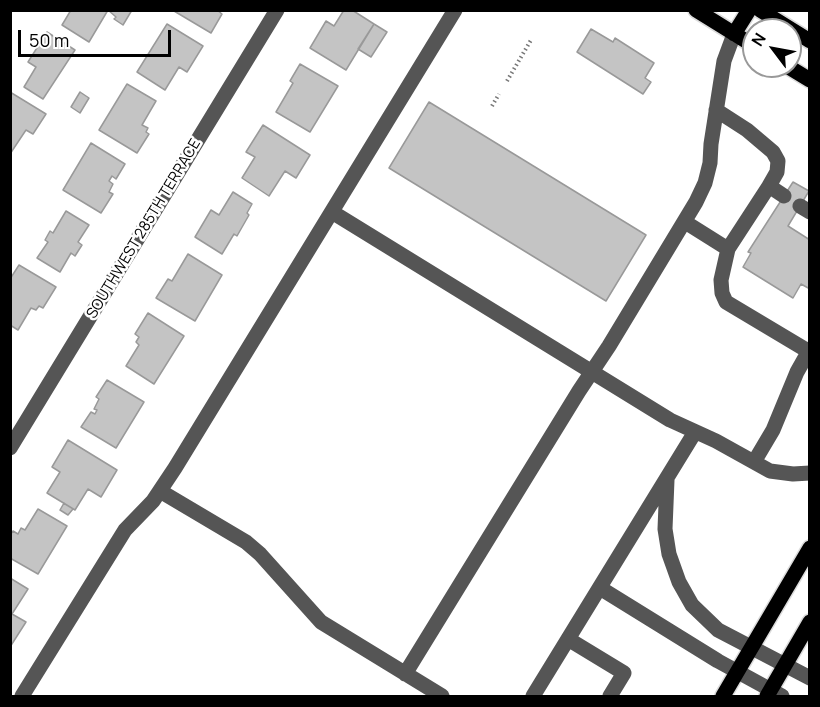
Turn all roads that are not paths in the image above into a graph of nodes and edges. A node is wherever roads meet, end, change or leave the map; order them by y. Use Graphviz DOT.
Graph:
graph roads {
  1 [pos="277,10"];
  2 [pos="455,10"];
  3 [pos="696,10"];
  4 [pos="749,10"];
  5 [pos="760,10"];
  6 [pos="734,34"];
  7 [pos="742,39"];
  8 [pos="810,41"];
  9 [pos="716,110"];
  10 [pos="769,186"];
  11 [pos="784,196"];
  12 [pos="332,212"];
  13 [pos="685,222"];
  14 [pos="728,249"];
  15 [pos="809,350"];
  16 [pos="592,373"];
  17 [pos="695,432"];
  18 [pos="10,448"];
  19 [pos="754,462"];
  20 [pos="810,473"];
  21 [pos="667,478"];
  22 [pos="160,491"];
  23 [pos="810,548"];
  24 [pos="600,588"];
  25 [pos="810,622"];
  26 [pos="567,639"];
  27 [pos="750,648"];
  28 [pos="784,666"];
  29 [pos="737,672"];
  30 [pos="405,674"];
  31 [pos="810,678"];
  32 [pos="773,694"];
  33 [pos="22,696"];
  34 [pos="442,696"];
  35 [pos="532,696"];
  36 [pos="610,696"];
  37 [pos="723,696"];
  1 -- 18 [label="street, SOUTHWEST 285TH TERRACE"];
  2 -- 12 [label="street"];
  3 -- 6 [label="main road"];
  4 -- 6 [label="main road"];
  5 -- 8 [label="main road"];
  6 -- 7 [label="main road"];
  6 -- 9 [label="street"];
  9 -- 10 [label="street"];
  9 -- 13 [label="street"];
  10 -- 11 [label="street"];
  10 -- 14 [label="street"];
  12 -- 16 [label="street"];
  12 -- 22 [label="street"];
  13 -- 14 [label="street"];
  13 -- 16 [label="street"];
  14 -- 15 [label="street"];
  15 -- 19 [label="street"];
  16 -- 17 [label="street"];
  16 -- 30 [label="street"];
  17 -- 19 [label="street"];
  17 -- 21 [label="street"];
  19 -- 20 [label="street"];
  21 -- 24 [label="street"];
  21 -- 27 [label="street"];
  22 -- 30 [label="street"];
  22 -- 33 [label="street"];
  23 -- 27 [label="main road"];
  24 -- 26 [label="street"];
  24 -- 29 [label="street"];
  25 -- 28 [label="main road"];
  26 -- 35 [label="street"];
  26 -- 36 [label="street"];
  27 -- 28 [label="street"];
  27 -- 29 [label="main road"];
  28 -- 31 [label="street"];
  28 -- 32 [label="main road"];
  29 -- 32 [label="street"];
  29 -- 37 [label="main road"];
  30 -- 34 [label="street"];
}
